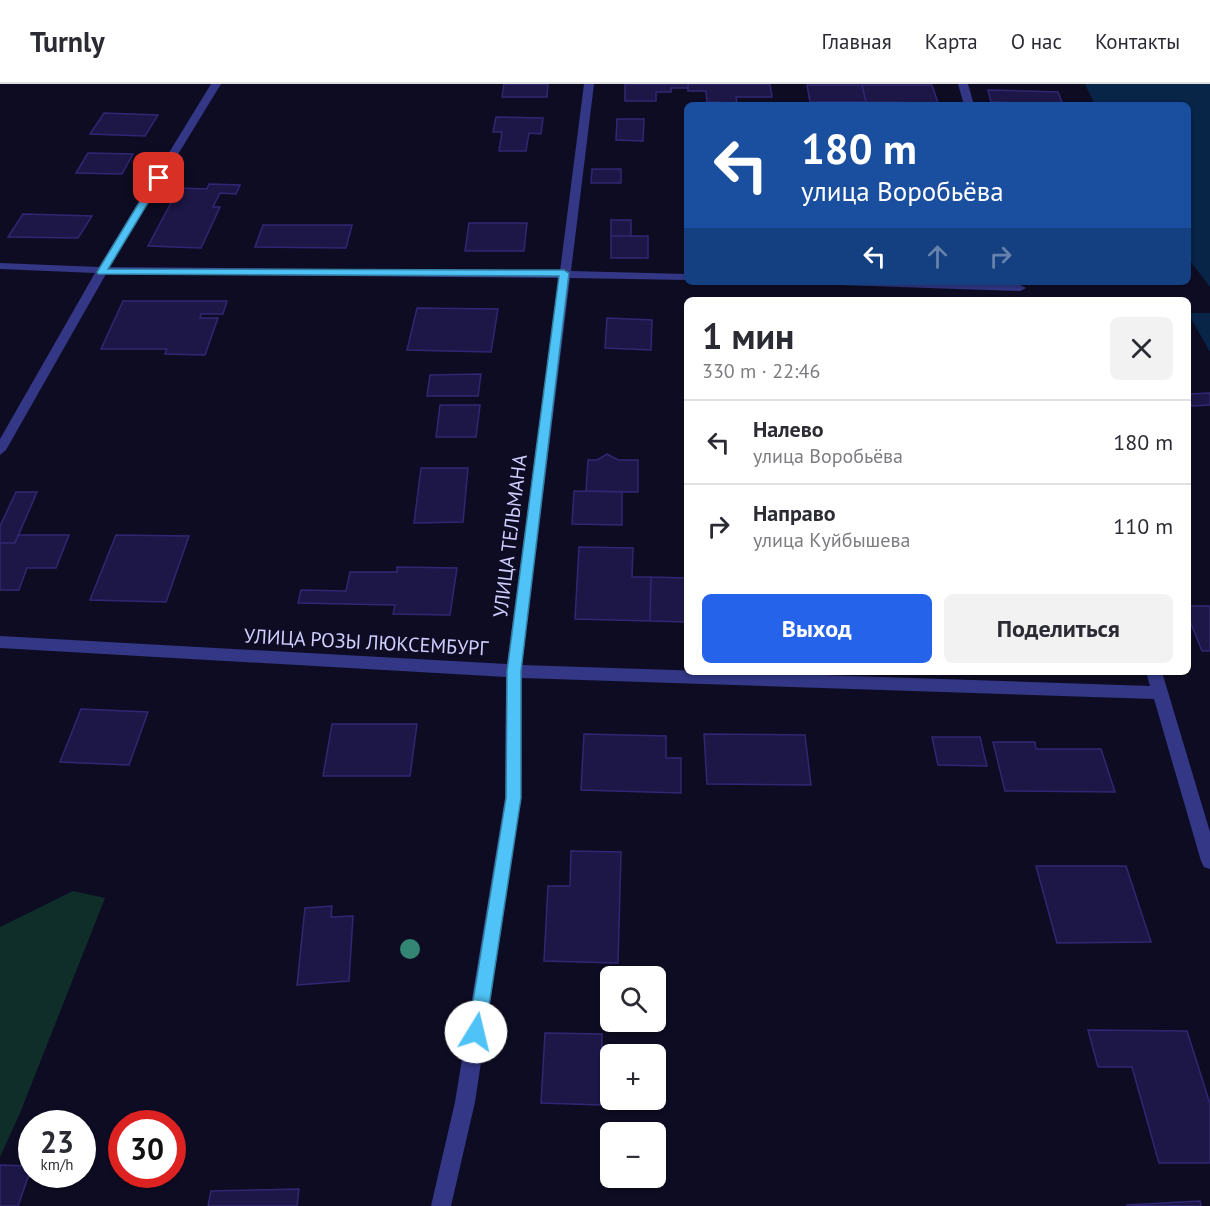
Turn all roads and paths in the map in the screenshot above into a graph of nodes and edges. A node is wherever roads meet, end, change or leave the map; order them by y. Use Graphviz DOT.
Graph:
graph roads {
  1 [pos="216,84"];
  2 [pos="589,84"];
  3 [pos="963,84"];
  4 [pos="968,102"];
  5 [pos="0,266"];
  6 [pos="102,272"];
  7 [pos="564,273"];
  8 [pos="684,277"];
  9 [pos="0,450"];
  10 [pos="0,642"];
  11 [pos="514,671"];
  12 [pos="1155,675"];
  13 [pos="1162,693"];
  14 [pos="1210,861"];
  15 [pos="441,1206"];
  1 -- 6 [label="street"];
  2 -- 7 [label="street, УЛИЦА ТЕЛЬМАНА"];
  3 -- 4 [label="street"];
  5 -- 6 [label="street"];
  6 -- 7 [label="street"];
  6 -- 9 [label="street"];
  7 -- 8 [label="street"];
  7 -- 11 [label="street, УЛИЦА ТЕЛЬМАНА"];
  10 -- 11 [label="street, УЛИЦА РОЗЫ ЛЮКСЕМБУРГ"];
  11 -- 13 [label="street, УЛИЦА РОЗЫ ЛЮКСЕМБУРГ"];
  11 -- 15 [label="street, УЛИЦА ТЕЛЬМАНА"];
  12 -- 13 [label="street"];
  13 -- 14 [label="street"];
}
